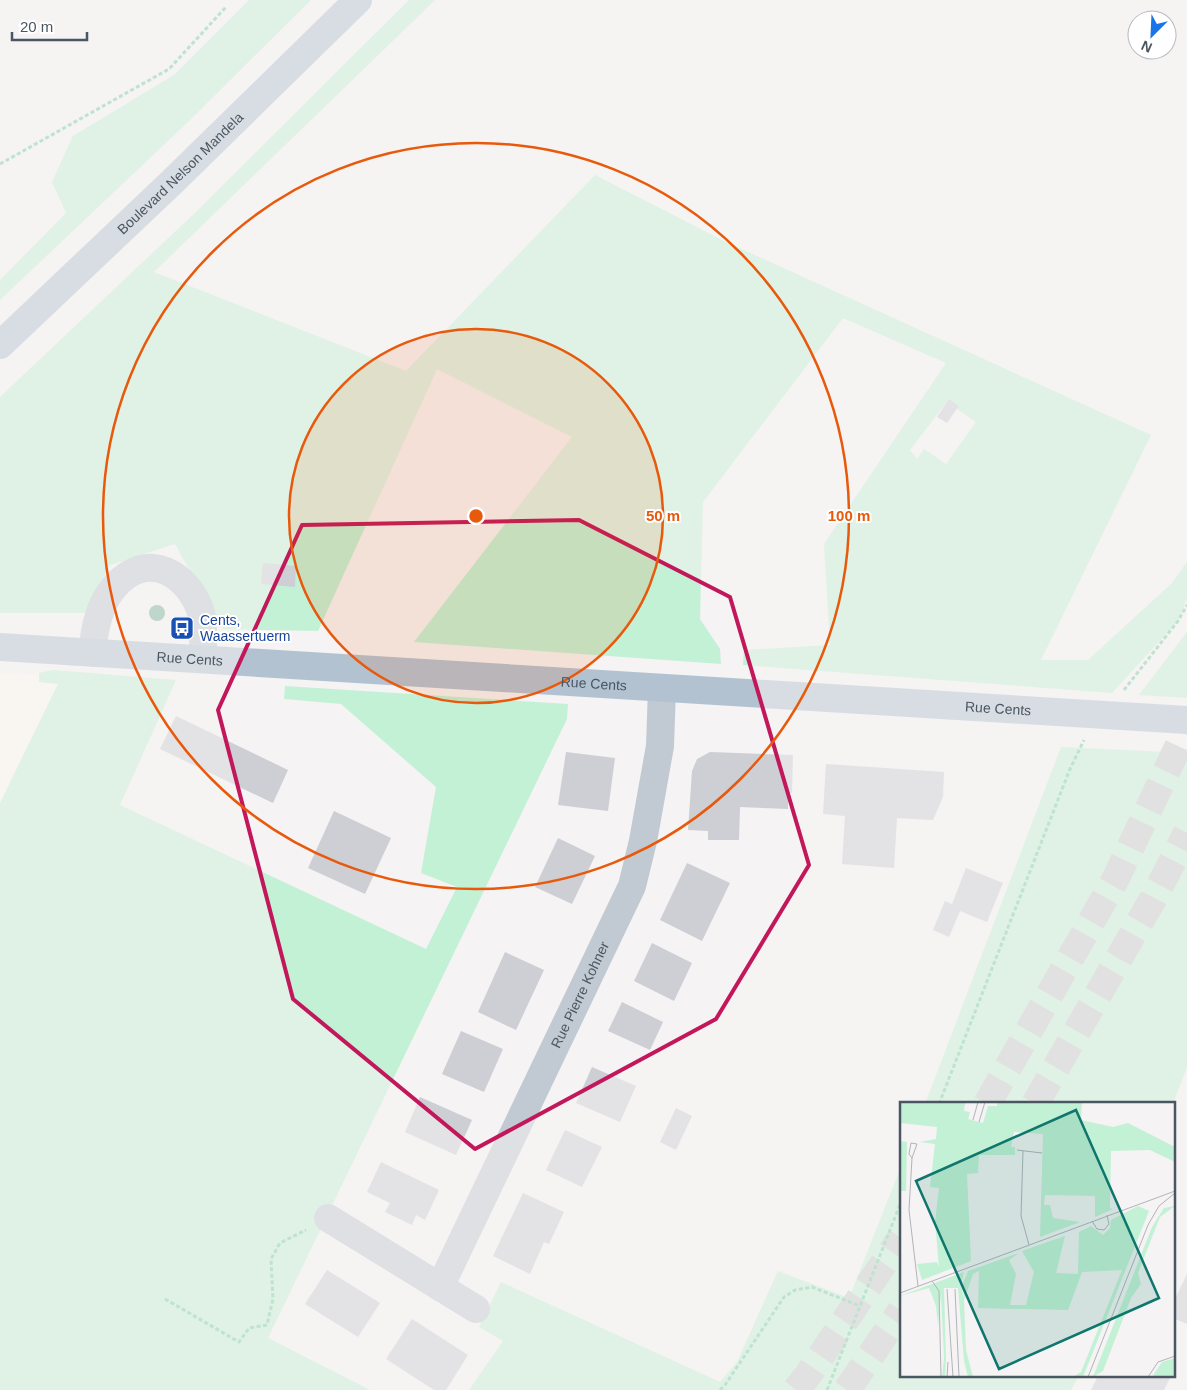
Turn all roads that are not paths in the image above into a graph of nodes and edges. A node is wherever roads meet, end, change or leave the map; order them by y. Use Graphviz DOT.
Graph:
graph roads {
  1 [pos="358,0"];
  2 [pos="0,345"];
  3 [pos="0,647"];
  4 [pos="93,653"];
  5 [pos="202,659"];
  6 [pos="662,688"];
  7 [pos="1187,720"];
  8 [pos="328,1218"];
  9 [pos="440,1286"];
  10 [pos="476,1309"];
  1 -- 2 [label="main road, Boulevard Nelson Mandela"];
  3 -- 4 [label="main road, Rue Cents"];
  4 -- 5 [label="main road, Rue Cents"];
  4 -- 5 [label="street"];
  5 -- 6 [label="main road, Rue Cents"];
  6 -- 7 [label="main road, Rue Cents"];
  6 -- 9 [label="street, Rue Pierre Kohner"];
  8 -- 9 [label="street"];
  9 -- 10 [label="street"];
}
